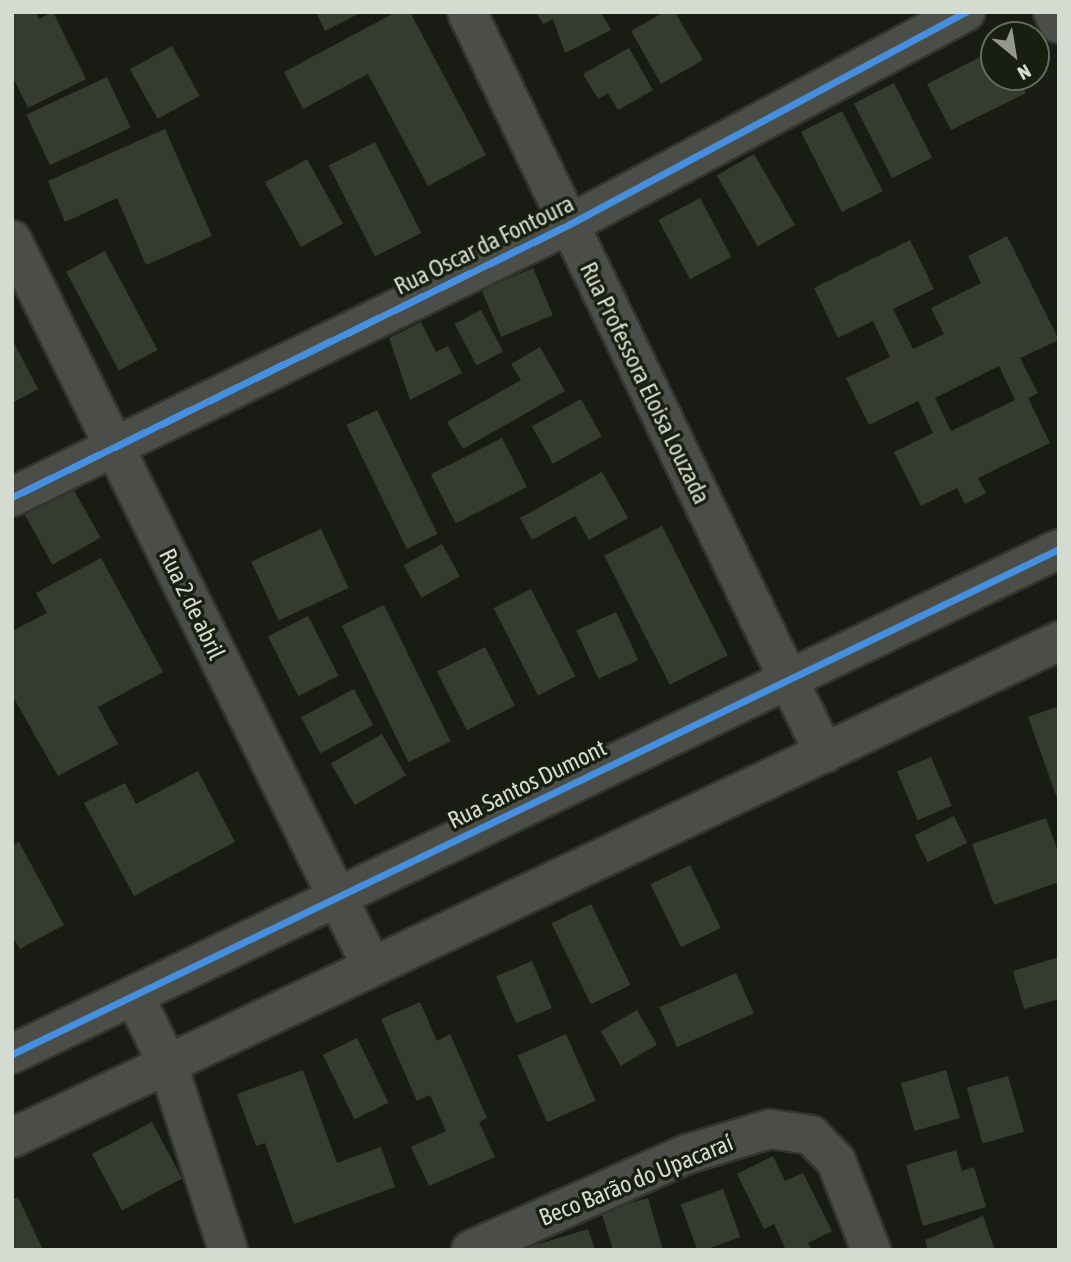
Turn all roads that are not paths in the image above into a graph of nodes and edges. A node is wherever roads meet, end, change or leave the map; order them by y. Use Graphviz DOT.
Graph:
graph roads {
  1 [pos="467,12"];
  2 [pos="966,12"];
  3 [pos="1053,12"];
  4 [pos="1059,24"];
  5 [pos="568,225"];
  6 [pos="12,240"];
  7 [pos="114,447"];
  8 [pos="12,497"];
  9 [pos="1059,548"];
  10 [pos="1059,641"];
  11 [pos="788,679"];
  12 [pos="824,753"];
  13 [pos="337,897"];
  14 [pos="372,967"];
  15 [pos="134,995"];
  16 [pos="12,1054"];
  17 [pos="167,1065"];
  18 [pos="12,1138"];
  19 [pos="228,1250"];
  20 [pos="471,1250"];
  21 [pos="872,1250"];
  1 -- 5 [label="street, Rua Professora Eloisa Louzada"];
  2 -- 5 [label="street, Rua Oscar da Fontoura"];
  3 -- 4 [label="street"];
  5 -- 7 [label="street, Rua Oscar da Fontoura"];
  5 -- 11 [label="street, Rua Professora Eloisa Louzada"];
  6 -- 7 [label="street, Rua 2 de abril"];
  7 -- 8 [label="street, Rua Oscar da Fontoura"];
  7 -- 13 [label="street, Rua 2 de abril"];
  9 -- 11 [label="street, Rua Santos Dumont"];
  10 -- 12 [label="street"];
  11 -- 12 [label="street, Rua Professora Eloisa Louzada"];
  11 -- 13 [label="street, Rua Santos Dumont"];
  12 -- 14 [label="street"];
  13 -- 14 [label="street, Rua 2 de abril"];
  13 -- 15 [label="street, Rua Santos Dumont"];
  14 -- 17 [label="street"];
  15 -- 16 [label="street, Rua Santos Dumont"];
  15 -- 17 [label="street"];
  17 -- 18 [label="street"];
  17 -- 19 [label="street"];
  20 -- 21 [label="street, Beco Barão do Upacaraí"];
}
